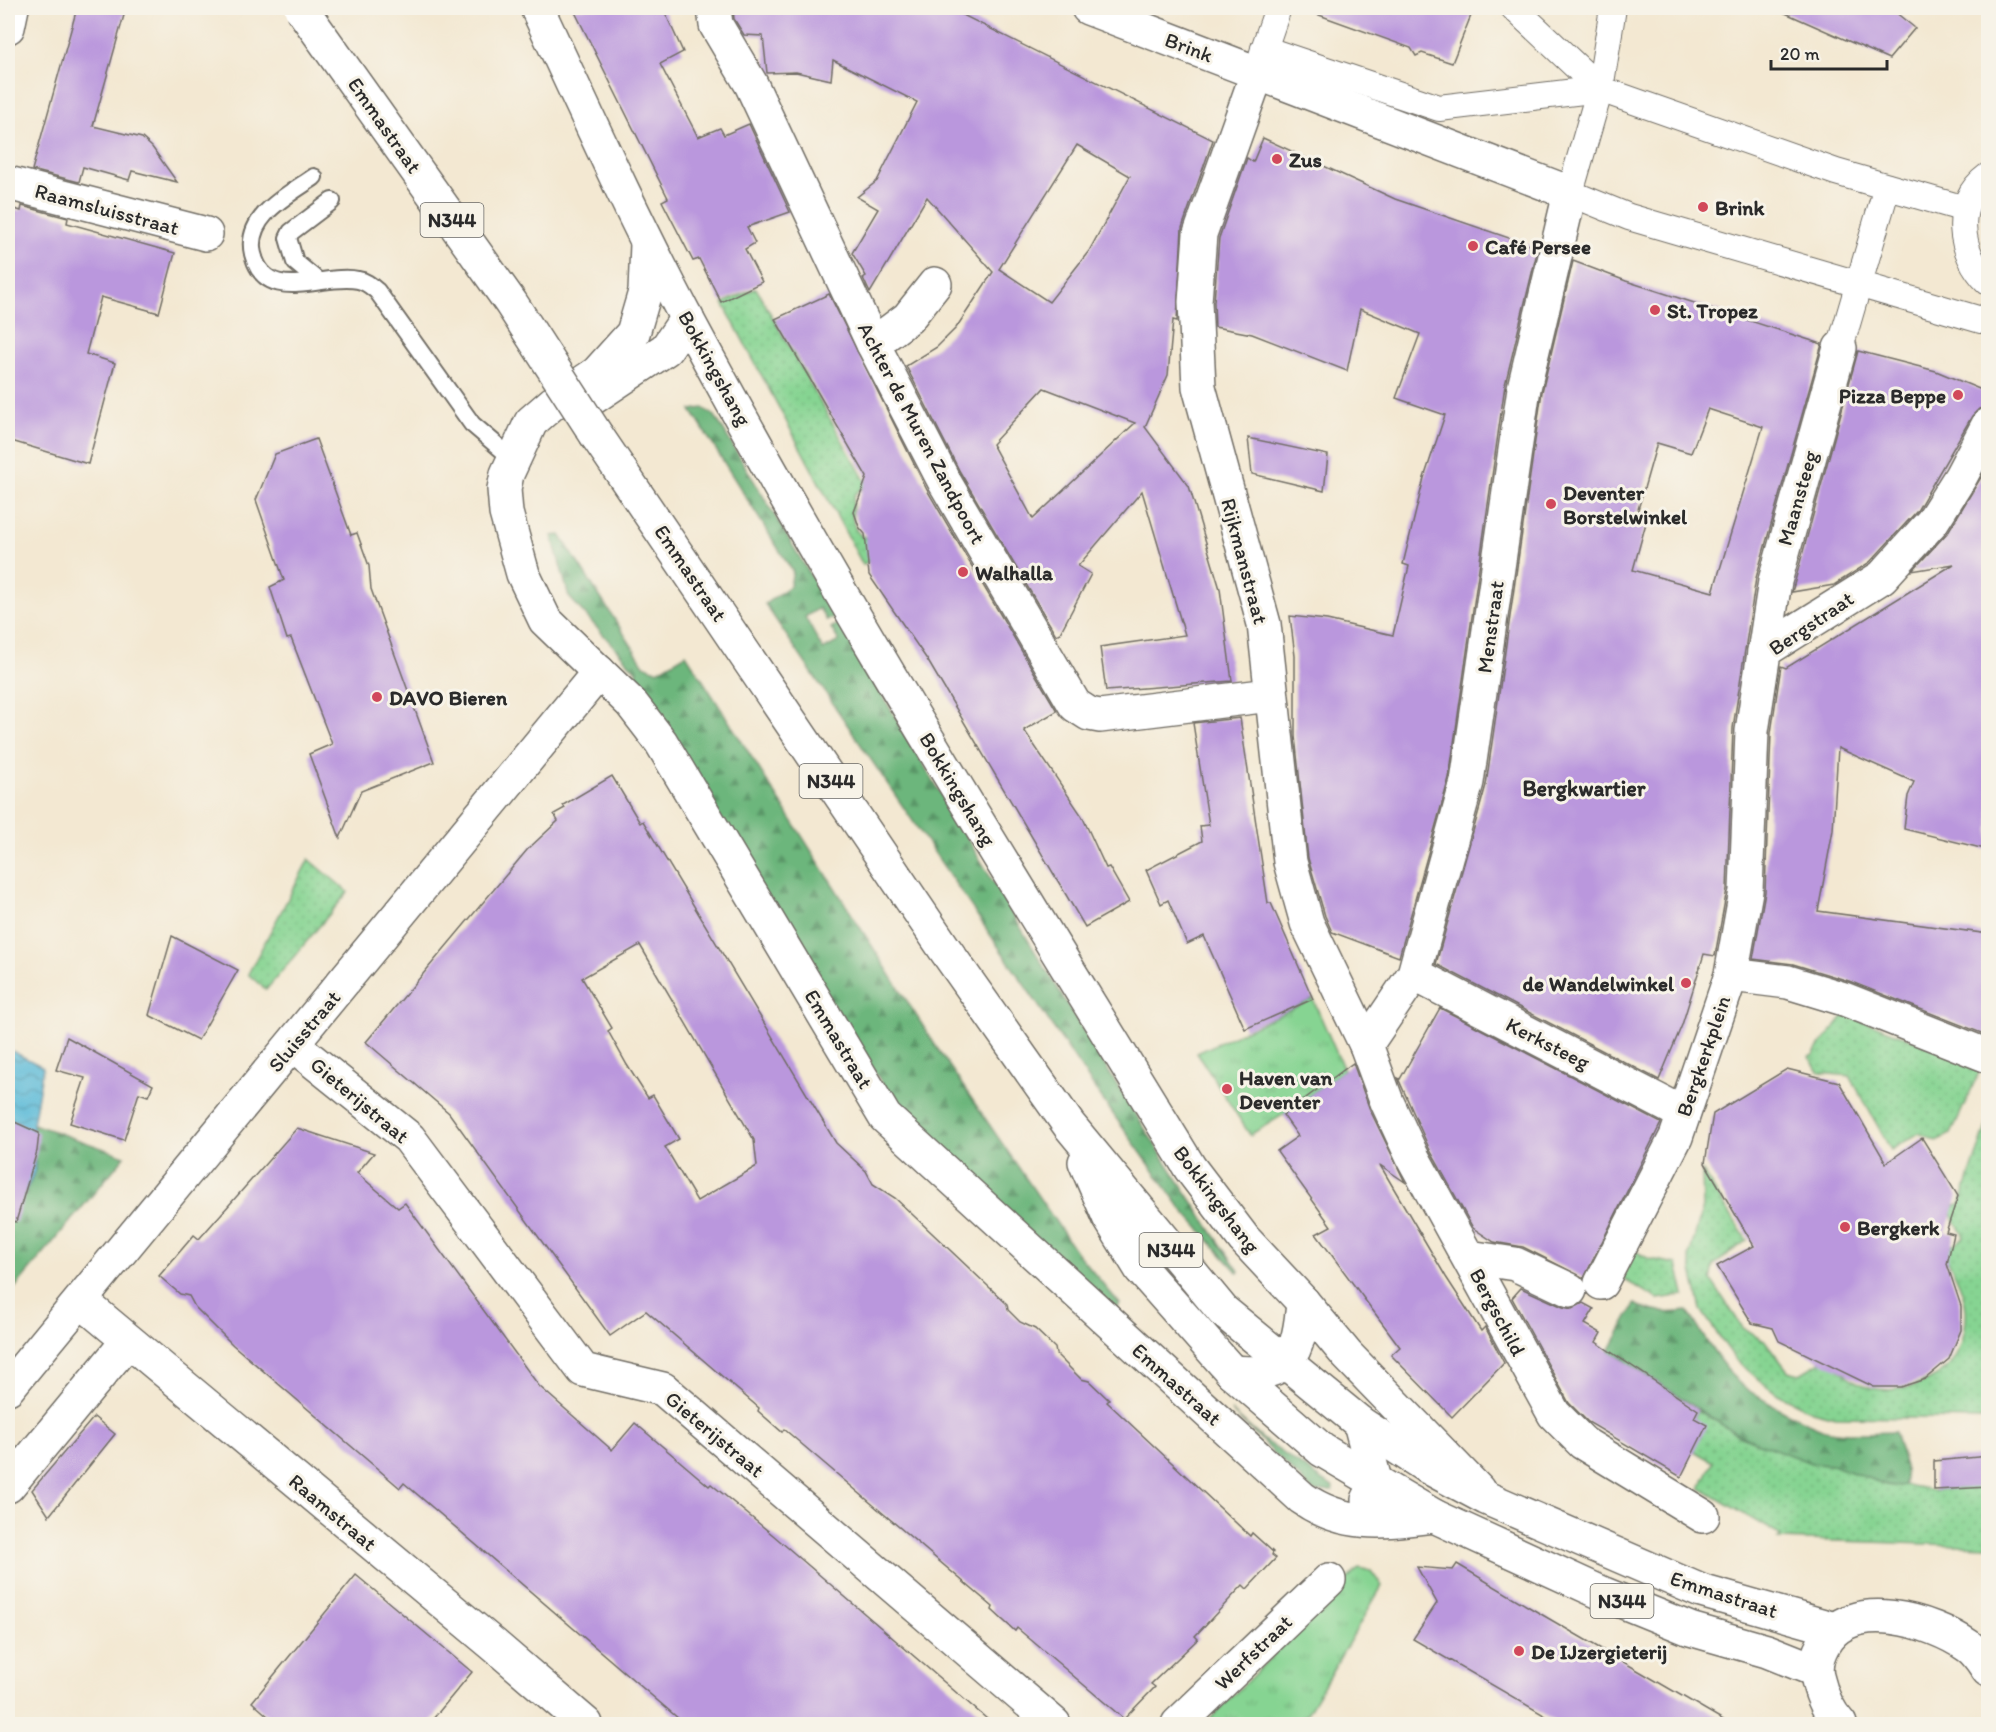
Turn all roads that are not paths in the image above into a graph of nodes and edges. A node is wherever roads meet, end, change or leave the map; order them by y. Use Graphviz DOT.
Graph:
graph roads {
  1 [pos="12,8"];
  2 [pos="301,8"];
  3 [pos="537,8"];
  4 [pos="714,8"];
  5 [pos="1088,8"];
  6 [pos="1278,8"];
  7 [pos="1514,8"];
  8 [pos="1613,8"];
  9 [pos="8,27"];
  10 [pos="1261,62"];
  11 [pos="1600,89"];
  12 [pos="1989,176"];
  13 [pos="314,177"];
  14 [pos="8,183"];
  15 [pos="1581,186"];
  16 [pos="1887,188"];
  17 [pos="332,201"];
  18 [pos="1965,209"];
  19 [pos="206,234"];
  20 [pos="647,239"];
  21 [pos="318,281"];
  22 [pos="1989,282"];
  23 [pos="935,284"];
  24 [pos="1859,284"];
  25 [pos="1989,316"];
  26 [pos="687,318"];
  27 [pos="873,345"];
  28 [pos="1840,348"];
  29 [pos="1989,424"];
  30 [pos="518,450"];
  31 [pos="1764,651"];
  32 [pos="599,672"];
  33 [pos="1270,694"];
  34 [pos="1414,974"];
  35 [pos="1731,975"];
  36 [pos="293,1045"];
  37 [pos="1366,1045"];
  38 [pos="1989,1056"];
  39 [pos="1682,1113"];
  40 [pos="1069,1125"];
  41 [pos="1469,1257"];
  42 [pos="81,1301"];
  43 [pos="1303,1302"];
  44 [pos="127,1342"];
  45 [pos="1285,1364"];
  46 [pos="1232,1372"];
  47 [pos="8,1388"];
  48 [pos="1360,1423"];
  49 [pos="1376,1484"];
  50 [pos="8,1486"];
  51 [pos="1486,1498"];
  52 [pos="1434,1516"];
  53 [pos="1703,1516"];
  54 [pos="1346,1519"];
  55 [pos="1329,1580"];
  56 [pos="1835,1629"];
  57 [pos="1815,1670"];
  58 [pos="1989,1670"];
  59 [pos="586,1725"];
  60 [pos="1054,1725"];
  61 [pos="1178,1725"];
  62 [pos="1840,1725"];
  1 -- 9 [label="street"];
  2 -- 40 [label="street, Emmastraat / N344, bridge"];
  3 -- 20 [label="street, Bokkingshang"];
  4 -- 27 [label="street, Achter de Muren Zandpoort"];
  5 -- 10 [label="street, Brink"];
  6 -- 10 [label="street"];
  7 -- 11 [label="street, Brink"];
  8 -- 11 [label="street"];
  10 -- 11 [label="street, Brink"];
  10 -- 15 [label="street, Brink"];
  10 -- 33 [label="street, Rijkmanstraat"];
  11 -- 15 [label="street"];
  11 -- 16 [label="street, Brink"];
  12 -- 18 [label="street"];
  13 -- 21 [label="lane"];
  14 -- 19 [label="street, Raamsluisstraat"];
  15 -- 24 [label="street, Brink"];
  15 -- 34 [label="street, Menstraat"];
  16 -- 18 [label="street, Brink"];
  16 -- 24 [label="street"];
  17 -- 21 [label="lane"];
  18 -- 22 [label="street"];
  20 -- 26 [label="street, Bokkingshang"];
  20 -- 30 [label="street, Emmastraat"];
  21 -- 30 [label="lane"];
  23 -- 27 [label="street"];
  24 -- 25 [label="street, Brink"];
  24 -- 28 [label="street"];
  26 -- 30 [label="street"];
  26 -- 43 [label="street, Bokkingshang"];
  27 -- 33 [label="street, Achter de Muren Zandpoort"];
  28 -- 31 [label="street, Maansteeg"];
  29 -- 31 [label="street, Bergstraat"];
  30 -- 32 [label="street, Emmastraat"];
  31 -- 35 [label="street, Bergstraat"];
  32 -- 36 [label="street, Sluisstraat"];
  32 -- 54 [label="street, Emmastraat"];
  33 -- 37 [label="street, Rijkmanstraat"];
  34 -- 37 [label="street, Menstraat"];
  34 -- 39 [label="street, Kerksteeg"];
  35 -- 38 [label="street, Bergkerkplein"];
  35 -- 39 [label="street, Bergkerkplein"];
  36 -- 42 [label="street, Sluisstraat"];
  36 -- 60 [label="street, Gieterijstraat"];
  37 -- 41 [label="street, Bergschild"];
  39 -- 41 [label="street, Bergkerkplein"];
  40 -- 45 [label="street, Emmastraat / N344"];
  40 -- 46 [label="street, Emmastraat / N344"];
  41 -- 53 [label="street, Bergschild"];
  42 -- 44 [label="street, Raamstraat"];
  42 -- 47 [label="street, Sluisstraat"];
  43 -- 45 [label="street"];
  43 -- 51 [label="street, Bokkingshang"];
  44 -- 50 [label="street"];
  44 -- 59 [label="street, Raamstraat"];
  45 -- 46 [label="street"];
  45 -- 48 [label="street, Emmastraat / N344"];
  46 -- 49 [label="street, Emmastraat / N344"];
  48 -- 49 [label="street"];
  48 -- 51 [label="street, Emmastraat / N344"];
  49 -- 52 [label="street, Emmastraat / N344"];
  49 -- 54 [label="street"];
  51 -- 56 [label="street, Emmastraat / N344"];
  52 -- 54 [label="street, Emmastraat"];
  52 -- 57 [label="street, Emmastraat / N344"];
  55 -- 61 [label="street, Werfstraat"];
  56 -- 57 [label="street"];
  56 -- 58 [label="street"];
  57 -- 62 [label="street"];
}
